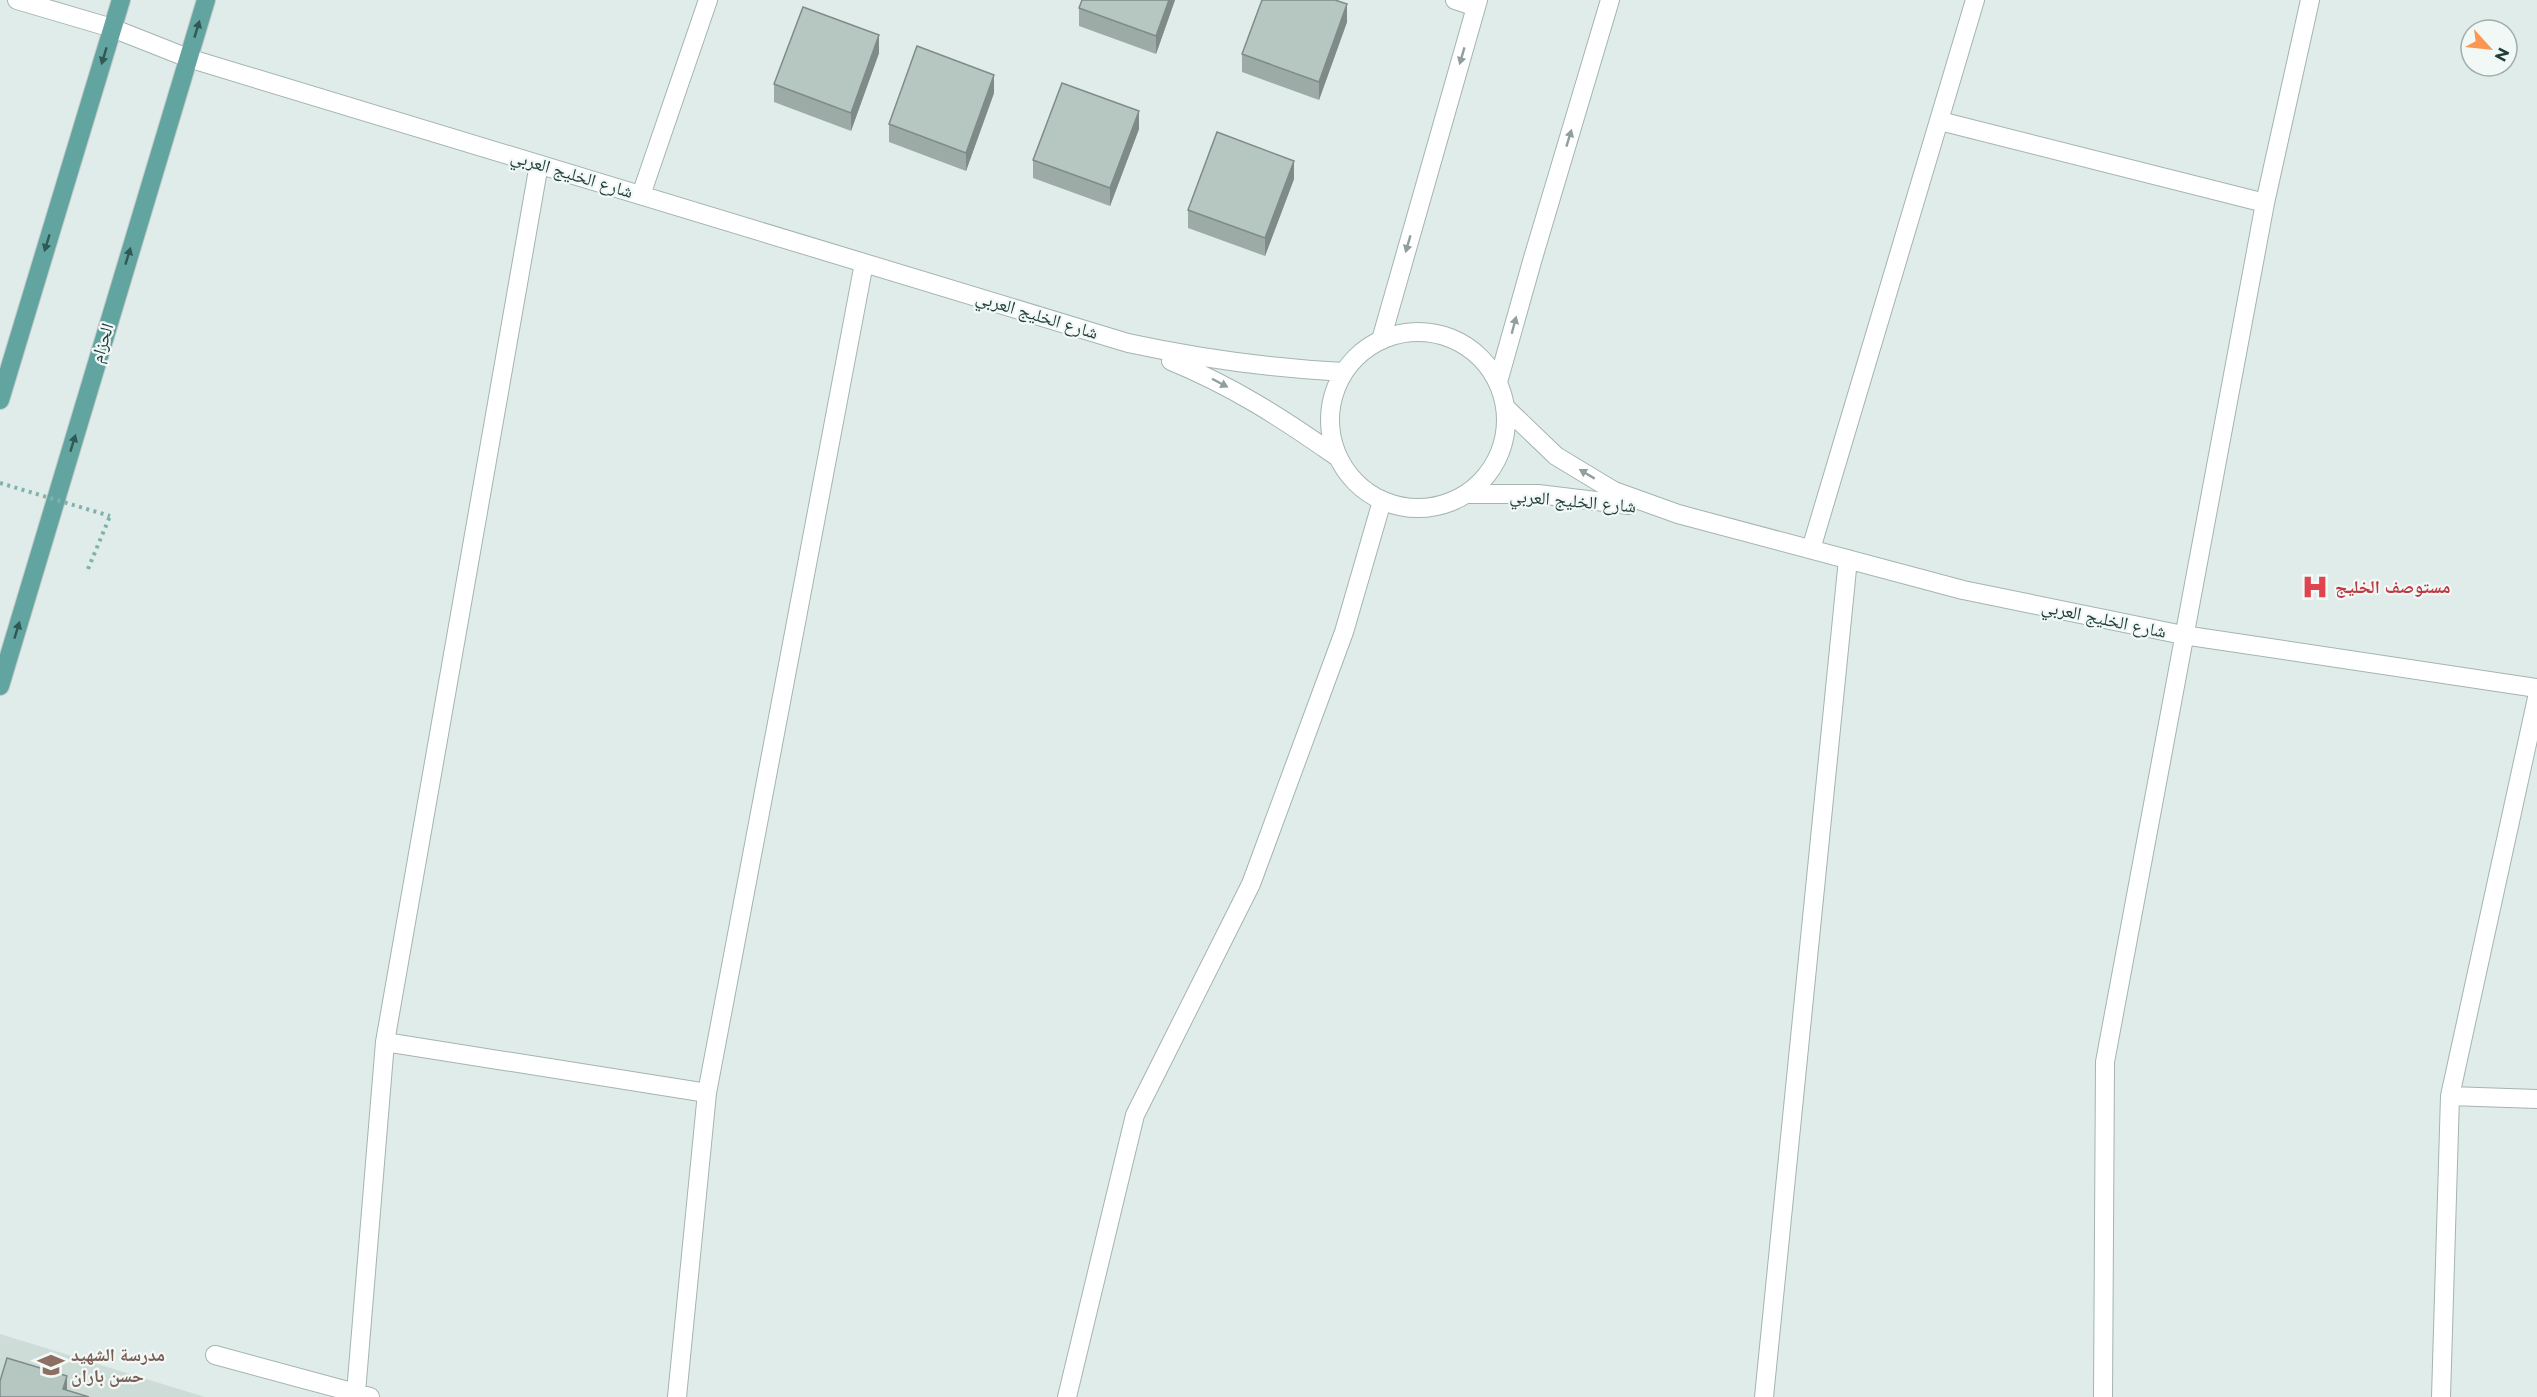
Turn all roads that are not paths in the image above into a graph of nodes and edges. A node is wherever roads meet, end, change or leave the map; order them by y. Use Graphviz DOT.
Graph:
graph roads {
  1 [pos="17,0"];
  2 [pos="121,0"];
  3 [pos="206,0"];
  4 [pos="708,0"];
  5 [pos="1455,0"];
  6 [pos="1610,0"];
  7 [pos="1975,0"];
  8 [pos="2310,0"];
  9 [pos="1477,3"];
  10 [pos="112,28"];
  11 [pos="188,58"];
  12 [pos="1940,121"];
  13 [pos="539,165"];
  14 [pos="641,195"];
  15 [pos="2265,203"];
  16 [pos="864,263"];
  17 [pos="1381,340"];
  18 [pos="1128,343"];
  19 [pos="1344,372"];
  20 [pos="1498,382"];
  21 [pos="0,399"];
  22 [pos="1507,409"];
  23 [pos="1336,456"];
  24 [pos="1468,494"];
  25 [pos="1382,501"];
  26 [pos="1678,514"];
  27 [pos="1810,549"];
  28 [pos="1848,559"];
  29 [pos="2183,635"];
  30 [pos="0,686"];
  31 [pos="2537,688"];
  32 [pos="2537,698"];
  33 [pos="385,1042"];
  34 [pos="707,1093"];
  35 [pos="2450,1096"];
  36 [pos="2537,1099"];
  37 [pos="215,1355"];
  38 [pos="363,1395"];
  39 [pos="677,1397"];
  40 [pos="1068,1397"];
  41 [pos="1764,1397"];
  42 [pos="2103,1397"];
  43 [pos="2441,1397"];
  1 -- 10 [label="street, شارع الخليج العربي"];
  2 -- 10 [label="main road"];
  11 -- 3 [label="main road, الحزام, one-way"];
  4 -- 14 [label="street"];
  5 -- 9 [label="street"];
  20 -- 6 [label="street, one-way"];
  7 -- 12 [label="street"];
  8 -- 15 [label="street"];
  9 -- 17 [label="street, one-way"];
  10 -- 11 [label="street, شارع الخليج العربي"];
  10 -- 21 [label="main road, one-way"];
  11 -- 13 [label="street, شارع الخليج العربي"];
  30 -- 11 [label="main road, الحزام, one-way"];
  12 -- 15 [label="street"];
  12 -- 27 [label="street"];
  13 -- 14 [label="street, شارع الخليج العربي"];
  13 -- 33 [label="street"];
  14 -- 16 [label="street, شارع الخليج العربي"];
  15 -- 29 [label="street"];
  16 -- 18 [label="street, شارع الخليج العربي"];
  16 -- 34 [label="street"];
  17 -- 19 [label="street, شارع الخليج العربي"];
  17 -- 20 [label="street, شارع الخليج العربي"];
  18 -- 19 [label="street, شارع الخليج العربي"];
  18 -- 23 [label="street, شارع الخليج العربي, one-way"];
  19 -- 23 [label="street, شارع الخليج العربي"];
  20 -- 22 [label="street, شارع الخليج العربي"];
  22 -- 24 [label="street, شارع الخليج العربي"];
  26 -- 22 [label="street, شارع الخليج العربي, one-way"];
  23 -- 25 [label="street, شارع الخليج العربي"];
  24 -- 25 [label="street, شارع الخليج العربي"];
  24 -- 26 [label="street, شارع الخليج العربي"];
  25 -- 40 [label="street"];
  26 -- 27 [label="street, شارع الخليج العربي"];
  27 -- 28 [label="street, شارع الخليج العربي"];
  28 -- 29 [label="street, شارع الخليج العربي"];
  28 -- 41 [label="street"];
  29 -- 31 [label="street, شارع الخليج العربي"];
  29 -- 42 [label="street"];
  32 -- 35 [label="street"];
  33 -- 34 [label="street"];
  33 -- 38 [label="street"];
  34 -- 39 [label="street"];
  35 -- 36 [label="street"];
  35 -- 43 [label="street"];
  37 -- 38 [label="street"];
}
